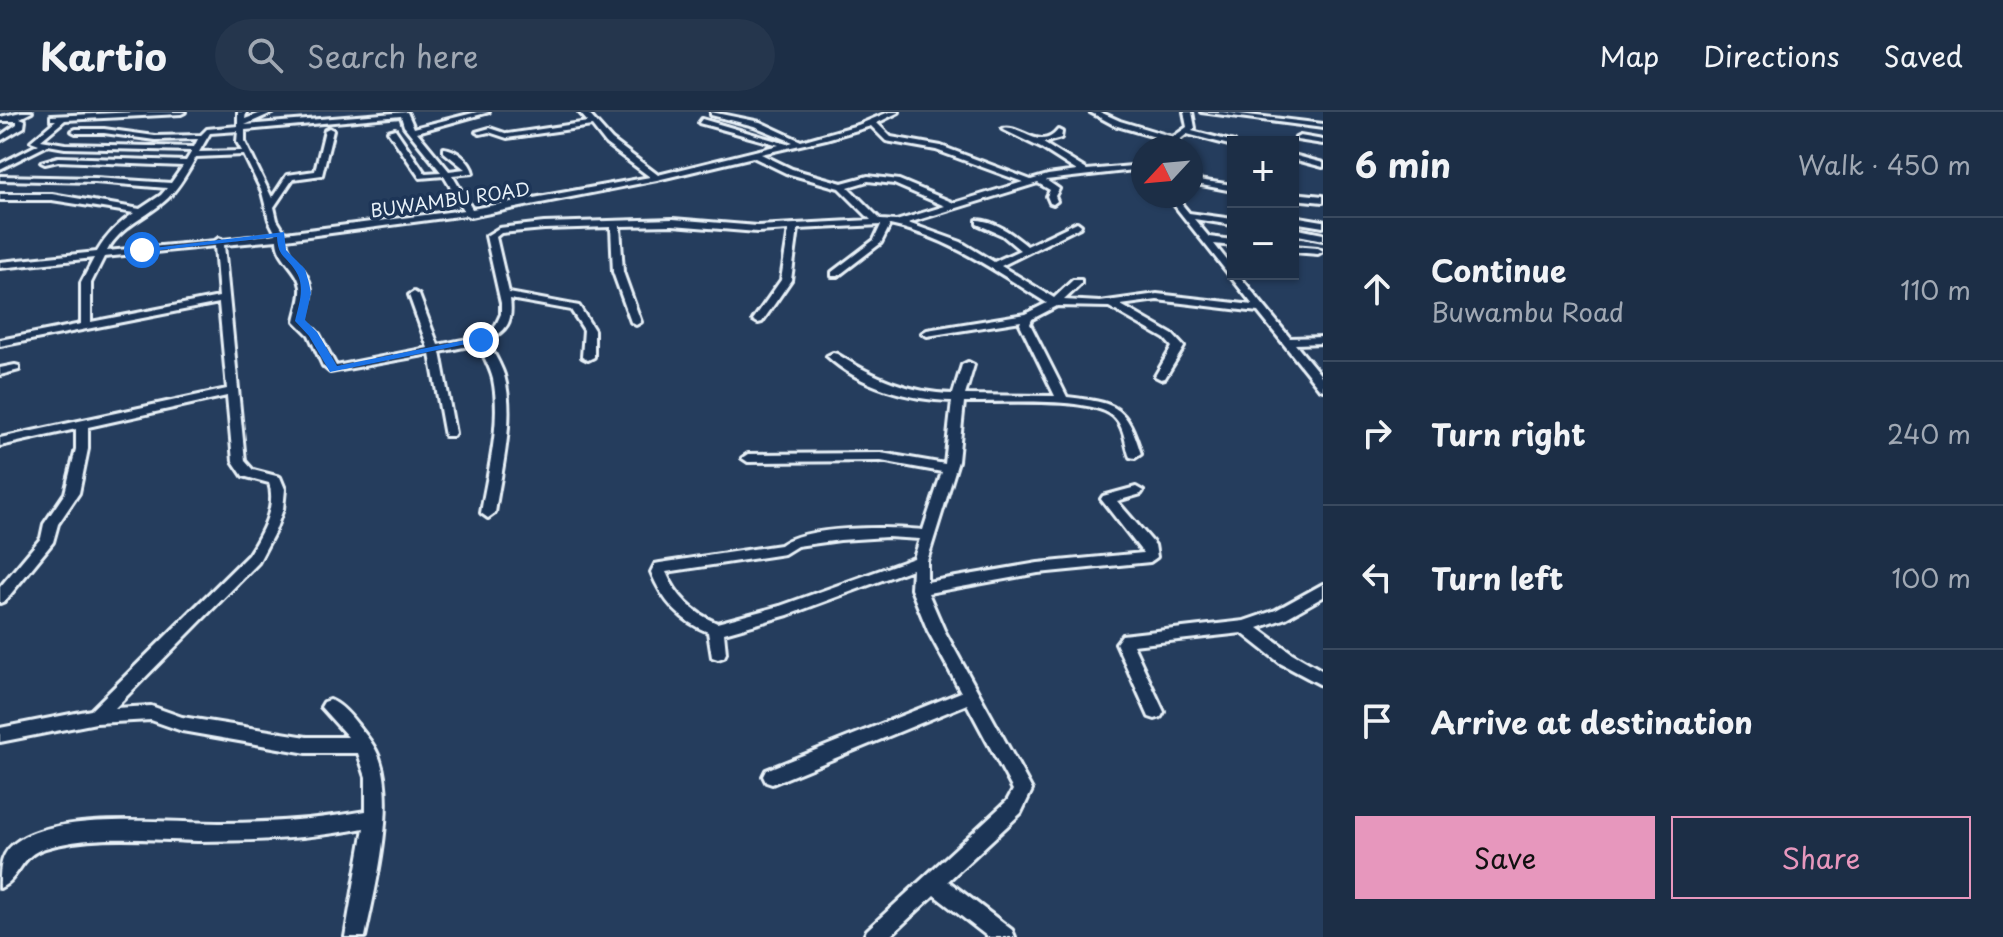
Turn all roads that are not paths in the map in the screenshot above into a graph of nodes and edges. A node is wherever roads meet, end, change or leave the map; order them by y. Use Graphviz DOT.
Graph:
graph roads {
  1 [pos="28,112"];
  2 [pos="181,112"];
  3 [pos="242,112"];
  4 [pos="268,112"];
  5 [pos="485,112"];
  6 [pos="585,112"];
  7 [pos="895,112"];
  8 [pos="1094,112"];
  9 [pos="1181,112"];
  10 [pos="1188,112"];
  11 [pos="1205,112"];
  12 [pos="403,113"];
  13 [pos="714,113"];
  14 [pos="1303,114"];
  15 [pos="61,115"];
  16 [pos="12,118"];
  17 [pos="84,118"];
  18 [pos="0,119"];
  19 [pos="702,121"];
  20 [pos="871,122"];
  21 [pos="244,124"];
  22 [pos="593,124"];
  23 [pos="1317,125"];
  24 [pos="1006,129"];
  25 [pos="329,130"];
  26 [pos="76,131"];
  27 [pos="392,131"];
  28 [pos="413,131"];
  29 [pos="480,132"];
  30 [pos="1058,132"];
  31 [pos="1187,132"];
  32 [pos="1323,133"];
  33 [pos="1161,136"];
  34 [pos="1180,136"];
  35 [pos="202,137"];
  36 [pos="1300,138"];
  37 [pos="0,139"];
  38 [pos="798,142"];
  39 [pos="1036,142"];
  40 [pos="1227,142"];
  41 [pos="1323,142"];
  42 [pos="47,143"];
  43 [pos="62,145"];
  44 [pos="786,145"];
  45 [pos="447,150"];
  46 [pos="245,153"];
  47 [pos="754,154"];
  48 [pos="193,156"];
  49 [pos="1299,159"];
  50 [pos="45,162"];
  51 [pos="1323,165"];
  52 [pos="0,167"];
  53 [pos="1131,168"];
  54 [pos="1085,173"];
  55 [pos="447,176"];
  56 [pos="0,178"];
  57 [pos="657,178"];
  58 [pos="1035,181"];
  59 [pos="1203,183"];
  60 [pos="172,186"];
  61 [pos="842,186"];
  62 [pos="1227,187"];
  63 [pos="266,194"];
  64 [pos="279,194"];
  65 [pos="0,197"];
  66 [pos="1299,197"];
  67 [pos="1323,199"];
  68 [pos="1053,201"];
  69 [pos="271,205"];
  70 [pos="953,206"];
  71 [pos="1181,208"];
  72 [pos="141,212"];
  73 [pos="470,214"];
  74 [pos="539,214"];
  75 [pos="1187,215"];
  76 [pos="1299,220"];
  77 [pos="1227,221"];
  78 [pos="980,222"];
  79 [pos="888,223"];
  80 [pos="1323,224"];
  81 [pos="1077,225"];
  82 [pos="615,226"];
  83 [pos="794,228"];
  84 [pos="1299,232"];
  85 [pos="281,234"];
  86 [pos="1323,237"];
  87 [pos="1207,240"];
  88 [pos="219,241"];
  89 [pos="1227,242"];
  90 [pos="1299,249"];
  91 [pos="1026,250"];
  92 [pos="1318,251"];
  93 [pos="103,254"];
  94 [pos="0,265"];
  95 [pos="996,265"];
  96 [pos="1227,266"];
  97 [pos="835,274"];
  98 [pos="1238,280"];
  99 [pos="1077,282"];
  100 [pos="414,295"];
  101 [pos="505,295"];
  102 [pos="225,296"];
  103 [pos="1055,303"];
  104 [pos="1112,304"];
  105 [pos="1260,309"];
  106 [pos="1028,317"];
  107 [pos="758,320"];
  108 [pos="636,322"];
  109 [pos="86,327"];
  110 [pos="927,333"];
  111 [pos="481,340"];
  112 [pos="1323,340"];
  113 [pos="1286,341"];
  114 [pos="0,343"];
  115 [pos="435,349"];
  116 [pos="833,356"];
  117 [pos="588,357"];
  118 [pos="968,365"];
  119 [pos="15,368"];
  120 [pos="0,372"];
  121 [pos="1161,376"];
  122 [pos="1323,386"];
  123 [pos="231,392"];
  124 [pos="958,398"];
  125 [pos="1063,401"];
  126 [pos="82,426"];
  127 [pos="449,433"];
  128 [pos="0,442"];
  129 [pos="1135,454"];
  130 [pos="748,458"];
  131 [pos="950,469"];
  132 [pos="1136,491"];
  133 [pos="488,513"];
  134 [pos="929,535"];
  135 [pos="920,561"];
  136 [pos="919,589"];
  137 [pos="1323,590"];
  138 [pos="0,597"];
  139 [pos="1245,627"];
  140 [pos="716,629"];
  141 [pos="718,653"];
  142 [pos="1323,679"];
  143 [pos="972,695"];
  144 [pos="330,707"];
  145 [pos="1155,712"];
  146 [pos="96,716"];
  147 [pos="0,735"];
  148 [pos="360,745"];
  149 [pos="772,776"];
  150 [pos="373,818"];
  151 [pos="0,878"];
  152 [pos="933,882"];
  153 [pos="355,937"];
  154 [pos="874,937"];
  155 [pos="1005,937"];
  1 -- 16 [label="street"];
  2 -- 17 [label="street"];
  3 -- 21 [label="street"];
  4 -- 21 [label="street"];
  5 -- 28 [label="street"];
  6 -- 22 [label="street"];
  7 -- 20 [label="street, BUWAMBU ROAD"];
  8 -- 33 [label="street"];
  9 -- 10 [label="street"];
  10 -- 31 [label="street"];
  11 -- 23 [label="street"];
  12 -- 21 [label="street"];
  12 -- 28 [label="street"];
  13 -- 38 [label="street"];
  14 -- 23 [label="street"];
  15 -- 17 [label="street"];
  15 -- 42 [label="street"];
  16 -- 18 [label="street"];
  16 -- 37 [label="street"];
  17 -- 26 [label="street"];
  19 -- 44 [label="street"];
  20 -- 38 [label="street, BUWAMBU ROAD"];
  20 -- 58 [label="street"];
  21 -- 35 [label="street"];
  21 -- 46 [label="street"];
  22 -- 29 [label="street"];
  22 -- 57 [label="street"];
  23 -- 32 [label="street"];
  24 -- 39 [label="street"];
  25 -- 64 [label="street"];
  26 -- 35 [label="street"];
  26 -- 43 [label="street"];
  27 -- 55 [label="street"];
  28 -- 55 [label="street"];
  30 -- 39 [label="street"];
  31 -- 34 [label="street"];
  31 -- 40 [label="street"];
  35 -- 48 [label="street"];
  36 -- 41 [label="street"];
  38 -- 44 [label="street, BUWAMBU ROAD"];
  39 -- 54 [label="street"];
  42 -- 43 [label="street"];
  42 -- 52 [label="street"];
  43 -- 48 [label="street"];
  44 -- 47 [label="street, BUWAMBU ROAD"];
  45 -- 55 [label="street"];
  46 -- 48 [label="street"];
  46 -- 63 [label="street"];
  47 -- 57 [label="street, BUWAMBU ROAD"];
  47 -- 61 [label="street"];
  48 -- 50 [label="street"];
  48 -- 60 [label="street"];
  49 -- 51 [label="street"];
  53 -- 54 [label="street"];
  54 -- 58 [label="street"];
  55 -- 73 [label="street"];
  56 -- 60 [label="street"];
  57 -- 74 [label="street, BUWAMBU ROAD"];
  58 -- 68 [label="street"];
  58 -- 70 [label="street"];
  59 -- 62 [label="street"];
  60 -- 72 [label="street"];
  61 -- 70 [label="street"];
  61 -- 79 [label="street"];
  63 -- 64 [label="street"];
  63 -- 69 [label="street"];
  64 -- 69 [label="street"];
  65 -- 72 [label="street"];
  66 -- 67 [label="street"];
  69 -- 85 [label="street"];
  70 -- 79 [label="street"];
  71 -- 75 [label="street"];
  72 -- 93 [label="street"];
  73 -- 74 [label="street, BUWAMBU ROAD"];
  73 -- 85 [label="street, BUWAMBU ROAD"];
  74 -- 82 [label="street"];
  74 -- 101 [label="street"];
  75 -- 77 [label="street"];
  75 -- 87 [label="street"];
  76 -- 80 [label="street"];
  78 -- 91 [label="street"];
  79 -- 83 [label="street"];
  79 -- 95 [label="street"];
  79 -- 97 [label="street"];
  81 -- 91 [label="street"];
  82 -- 83 [label="street"];
  82 -- 108 [label="street"];
  83 -- 107 [label="street"];
  84 -- 86 [label="street"];
  85 -- 88 [label="street, BUWAMBU ROAD"];
  85 -- 115 [label="street"];
  87 -- 89 [label="street"];
  87 -- 96 [label="street"];
  88 -- 93 [label="street, BUWAMBU ROAD"];
  88 -- 102 [label="street"];
  90 -- 92 [label="street"];
  91 -- 95 [label="street"];
  93 -- 94 [label="street, BUWAMBU ROAD"];
  93 -- 109 [label="street"];
  95 -- 103 [label="street"];
  98 -- 105 [label="street"];
  99 -- 103 [label="street"];
  100 -- 115 [label="street"];
  101 -- 111 [label="street"];
  101 -- 117 [label="street"];
  102 -- 109 [label="street"];
  102 -- 123 [label="street"];
  103 -- 104 [label="street"];
  103 -- 106 [label="street"];
  104 -- 105 [label="street"];
  104 -- 121 [label="street"];
  105 -- 113 [label="street"];
  106 -- 110 [label="street"];
  106 -- 125 [label="street"];
  109 -- 114 [label="street"];
  111 -- 115 [label="street"];
  111 -- 133 [label="street"];
  112 -- 113 [label="street"];
  113 -- 122 [label="street"];
  115 -- 127 [label="street"];
  116 -- 124 [label="street"];
  118 -- 124 [label="street"];
  119 -- 120 [label="street"];
  123 -- 126 [label="street"];
  123 -- 146 [label="street"];
  124 -- 125 [label="street"];
  124 -- 131 [label="street"];
  125 -- 129 [label="street"];
  126 -- 128 [label="street"];
  126 -- 138 [label="street"];
  130 -- 131 [label="street"];
  131 -- 134 [label="street"];
  132 -- 136 [label="street"];
  134 -- 135 [label="street"];
  134 -- 140 [label="street"];
  135 -- 136 [label="street"];
  135 -- 140 [label="street"];
  136 -- 143 [label="street"];
  137 -- 139 [label="street"];
  139 -- 142 [label="street"];
  139 -- 145 [label="street"];
  140 -- 141 [label="street"];
  143 -- 149 [label="street"];
  143 -- 152 [label="street"];
  144 -- 148 [label="street"];
  146 -- 147 [label="street"];
  146 -- 148 [label="street"];
  148 -- 150 [label="street"];
  150 -- 151 [label="street"];
  150 -- 153 [label="street"];
  152 -- 154 [label="street"];
  152 -- 155 [label="street"];
}
